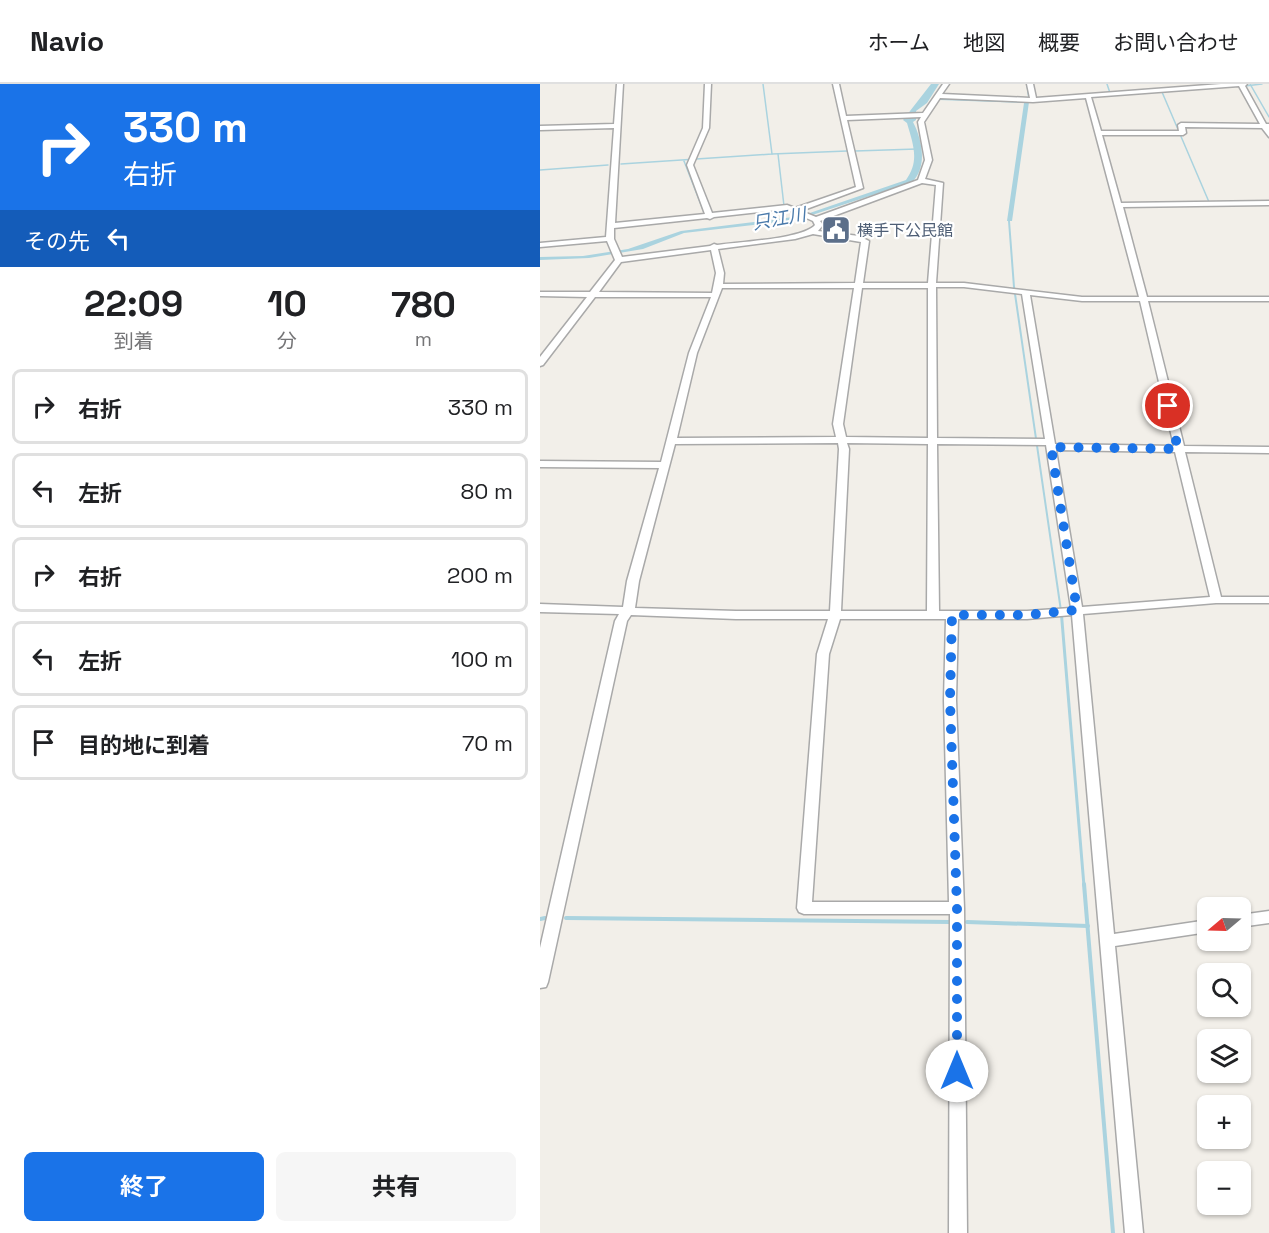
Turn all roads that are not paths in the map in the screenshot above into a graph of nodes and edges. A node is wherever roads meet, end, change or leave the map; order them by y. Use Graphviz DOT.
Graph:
graph roads {
  1 [pos="620,84"];
  2 [pos="708,84"];
  3 [pos="836,84"];
  4 [pos="946,84"];
  5 [pos="1030,84"];
  6 [pos="1242,84"];
  7 [pos="1183,87"];
  8 [pos="1088,96"];
  9 [pos="937,98"];
  10 [pos="1030,100"];
  11 [pos="922,115"];
  12 [pos="844,118"];
  13 [pos="617,126"];
  14 [pos="1267,126"];
  15 [pos="540,128"];
  16 [pos="1099,133"];
  17 [pos="1269,135"];
  18 [pos="921,182"];
  19 [pos="1269,203"];
  20 [pos="1119,205"];
  21 [pos="798,211"];
  22 [pos="710,217"];
  23 [pos="812,219"];
  24 [pos="610,226"];
  25 [pos="813,232"];
  26 [pos="610,239"];
  27 [pos="540,244"];
  28 [pos="714,246"];
  29 [pos="617,254"];
  30 [pos="859,284"];
  31 [pos="932,285"];
  32 [pos="717,291"];
  33 [pos="1024,292"];
  34 [pos="540,294"];
  35 [pos="595,294"];
  36 [pos="1269,299"];
  37 [pos="1143,300"];
  38 [pos="540,363"];
  39 [pos="843,440"];
  40 [pos="671,441"];
  41 [pos="933,442"];
  42 [pos="1048,444"];
  43 [pos="1178,449"];
  44 [pos="1269,450"];
  45 [pos="540,464"];
  46 [pos="665,465"];
  47 [pos="1216,600"];
  48 [pos="1269,600"];
  49 [pos="540,608"];
  50 [pos="1067,611"];
  51 [pos="626,613"];
  52 [pos="835,615"];
  53 [pos="933,615"];
  54 [pos="952,615"];
  55 [pos="957,908"];
  56 [pos="1269,917"];
  57 [pos="1251,919"];
  58 [pos="1197,928"];
  59 [pos="1106,941"];
  60 [pos="540,982"];
  61 [pos="958,1233"];
  62 [pos="1134,1233"];
  1 -- 13 [label="street"];
  2 -- 22 [label="street"];
  3 -- 12 [label="street"];
  4 -- 9 [label="street"];
  5 -- 10 [label="street"];
  6 -- 7 [label="street"];
  6 -- 14 [label="street"];
  7 -- 8 [label="street"];
  8 -- 10 [label="street"];
  8 -- 16 [label="street"];
  9 -- 10 [label="street"];
  9 -- 11 [label="street"];
  11 -- 12 [label="street"];
  11 -- 18 [label="street"];
  12 -- 21 [label="street"];
  13 -- 15 [label="street"];
  13 -- 24 [label="street"];
  14 -- 16 [label="street"];
  14 -- 17 [label="street"];
  16 -- 20 [label="street"];
  18 -- 23 [label="street"];
  18 -- 31 [label="street"];
  19 -- 20 [label="street"];
  20 -- 37 [label="street"];
  21 -- 22 [label="street"];
  21 -- 23 [label="street"];
  22 -- 24 [label="street"];
  23 -- 25 [label="street"];
  24 -- 26 [label="street"];
  25 -- 28 [label="street"];
  25 -- 30 [label="street"];
  26 -- 27 [label="street"];
  26 -- 29 [label="street"];
  28 -- 29 [label="street"];
  28 -- 32 [label="street"];
  29 -- 35 [label="street"];
  30 -- 31 [label="street"];
  30 -- 32 [label="street"];
  30 -- 39 [label="street"];
  31 -- 33 [label="street"];
  31 -- 41 [label="street"];
  32 -- 35 [label="street"];
  32 -- 40 [label="street"];
  33 -- 37 [label="street"];
  33 -- 42 [label="street"];
  34 -- 35 [label="street"];
  35 -- 38 [label="street"];
  36 -- 37 [label="street"];
  37 -- 43 [label="street"];
  39 -- 40 [label="street"];
  39 -- 41 [label="street"];
  39 -- 52 [label="street"];
  40 -- 46 [label="street"];
  41 -- 42 [label="street"];
  41 -- 53 [label="street"];
  42 -- 43 [label="street"];
  42 -- 50 [label="street"];
  43 -- 44 [label="street"];
  43 -- 47 [label="street"];
  45 -- 46 [label="street"];
  46 -- 51 [label="street"];
  47 -- 48 [label="street"];
  47 -- 50 [label="street"];
  49 -- 51 [label="street"];
  50 -- 54 [label="street"];
  50 -- 59 [label="street"];
  51 -- 52 [label="street"];
  51 -- 60 [label="street"];
  52 -- 53 [label="street"];
  52 -- 55 [label="street"];
  53 -- 54 [label="street"];
  54 -- 55 [label="street"];
  55 -- 61 [label="street"];
  56 -- 57 [label="street"];
  58 -- 59 [label="street"];
  59 -- 62 [label="street"];
}
